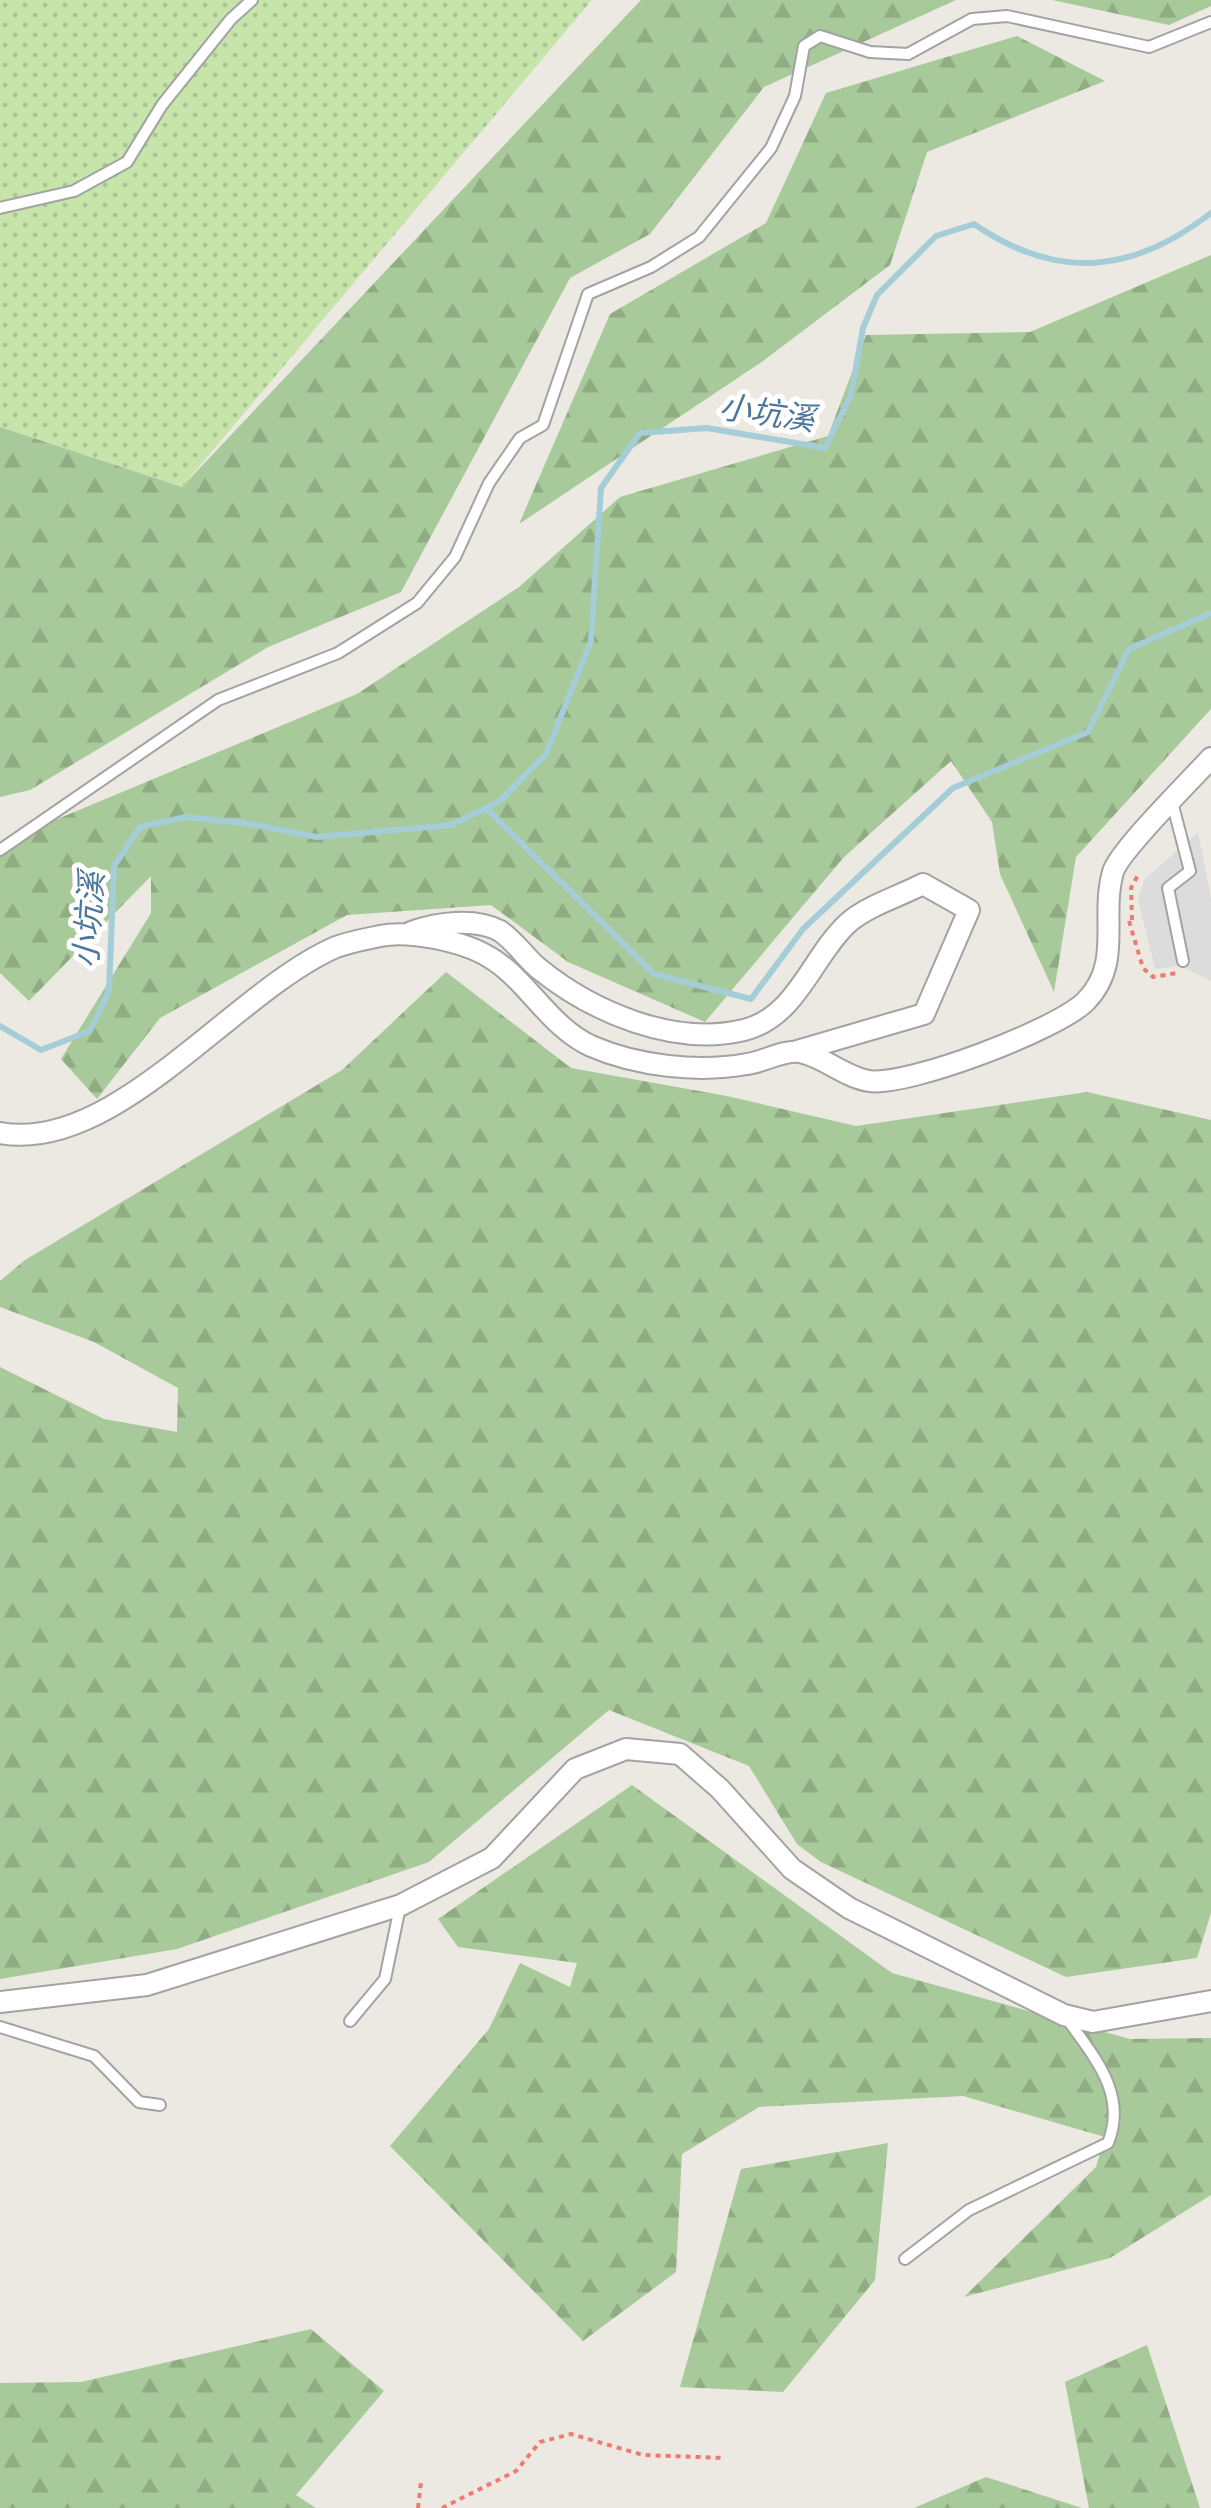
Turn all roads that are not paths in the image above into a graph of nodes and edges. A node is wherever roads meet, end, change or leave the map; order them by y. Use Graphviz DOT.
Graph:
graph roads {
  1 [pos="252,0"];
  2 [pos="1211,22"];
  3 [pos="0,208"];
  4 [pos="1211,758"];
  5 [pos="1172,802"];
  6 [pos="0,850"];
  7 [pos="411,932"];
  8 [pos="1183,967"];
  9 [pos="796,1051"];
  10 [pos="0,1133"];
  11 [pos="401,1904"];
  12 [pos="1211,2001"];
  13 [pos="0,2002"];
  14 [pos="1064,2016"];
  15 [pos="350,2021"];
  16 [pos="0,2028"];
  17 [pos="160,2106"];
  18 [pos="905,2259"];
  1 -- 3 [label="lane"];
  2 -- 6 [label="lane"];
  4 -- 5 [label="street"];
  5 -- 8 [label="lane"];
  5 -- 9 [label="street"];
  7 -- 9 [label="street"];
  7 -- 9 [label="street"];
  7 -- 10 [label="street"];
  11 -- 13 [label="street"];
  11 -- 14 [label="street"];
  11 -- 15 [label="lane"];
  12 -- 14 [label="street"];
  14 -- 18 [label="lane"];
  16 -- 17 [label="lane"];
}
